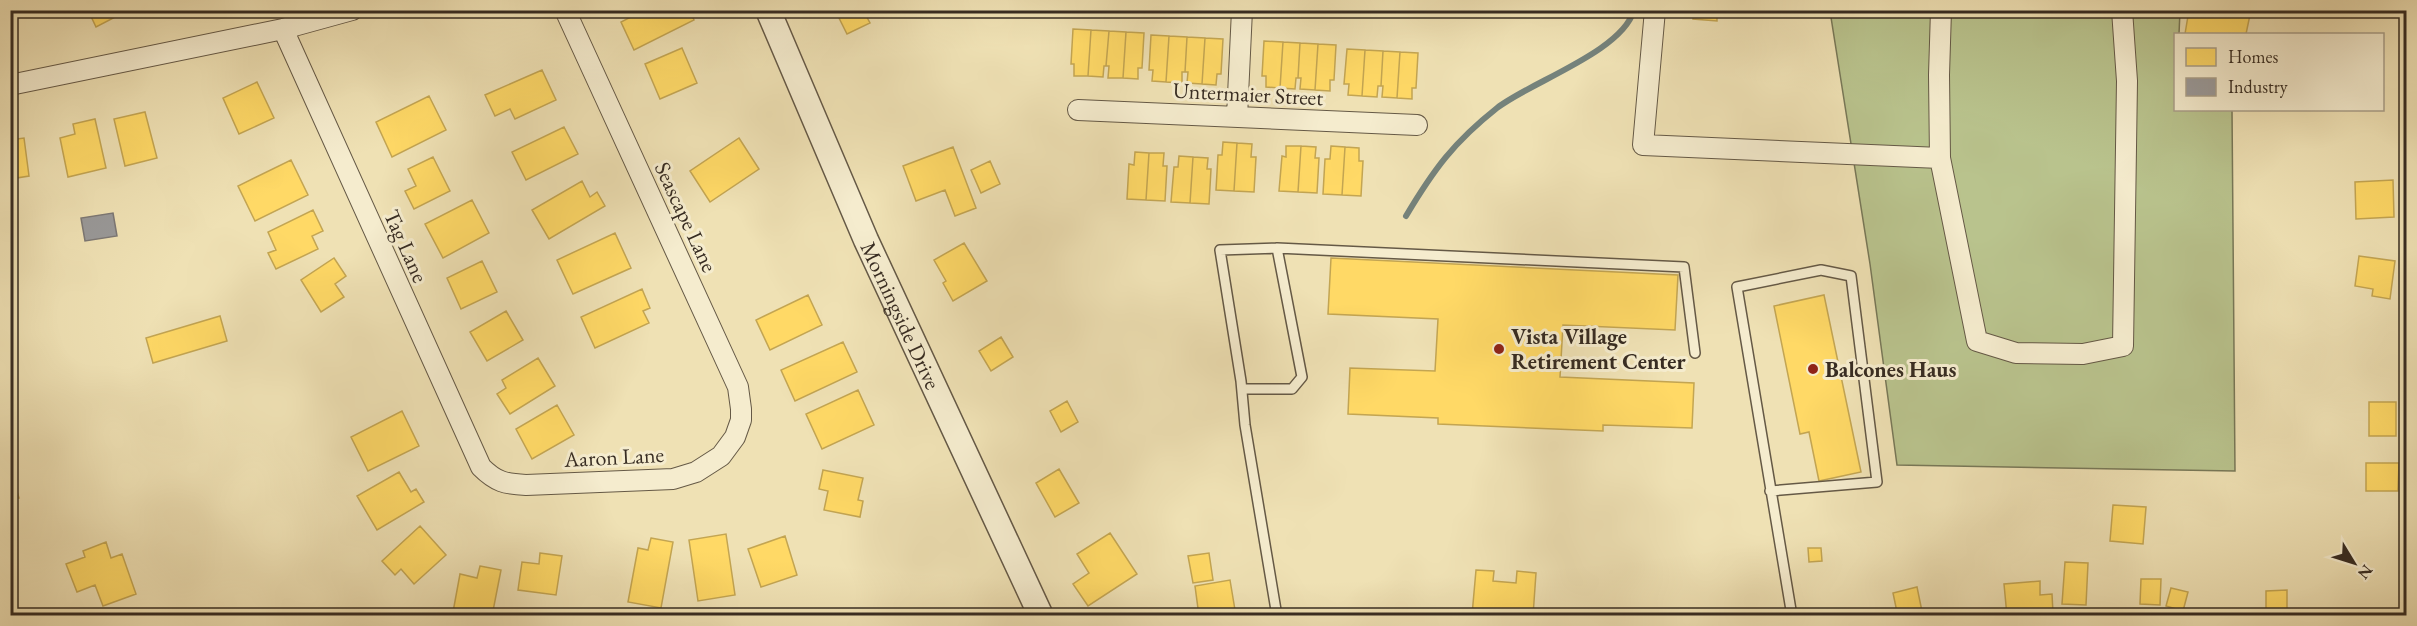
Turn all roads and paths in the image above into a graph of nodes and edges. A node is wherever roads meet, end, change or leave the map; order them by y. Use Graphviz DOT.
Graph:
graph roads {
  1 [pos="352,10"];
  2 [pos="565,10"];
  3 [pos="768,10"];
  4 [pos="1242,10"];
  5 [pos="1655,10"];
  6 [pos="1941,10"];
  7 [pos="2122,10"];
  8 [pos="283,29"];
  9 [pos="10,85"];
  10 [pos="1078,110"];
  11 [pos="1237,117"];
  12 [pos="1416,125"];
  13 [pos="1940,158"];
  14 [pos="1277,248"];
  15 [pos="1695,353"];
  16 [pos="1242,389"];
  17 [pos="729,446"];
  18 [pos="492,478"];
  19 [pos="1770,491"];
  20 [pos="1041,615"];
  21 [pos="1277,615"];
  22 [pos="1792,615"];
  1 -- 8 [label="street"];
  2 -- 17 [label="street, Seascape Lane"];
  3 -- 20 [label="street, Morningside Drive"];
  4 -- 11 [label="street"];
  5 -- 13 [label="street"];
  6 -- 13 [label="street"];
  7 -- 13 [label="street"];
  8 -- 9 [label="street"];
  8 -- 18 [label="street, Tag Lane"];
  10 -- 11 [label="street, Untermaier Street"];
  11 -- 12 [label="street, Untermaier Street"];
  14 -- 15 [label="lane"];
  14 -- 16 [label="lane"];
  14 -- 16 [label="lane"];
  16 -- 21 [label="lane"];
  17 -- 18 [label="street, Aaron Lane"];
  19 -- 19 [label="lane"];
  19 -- 22 [label="lane"];
}
